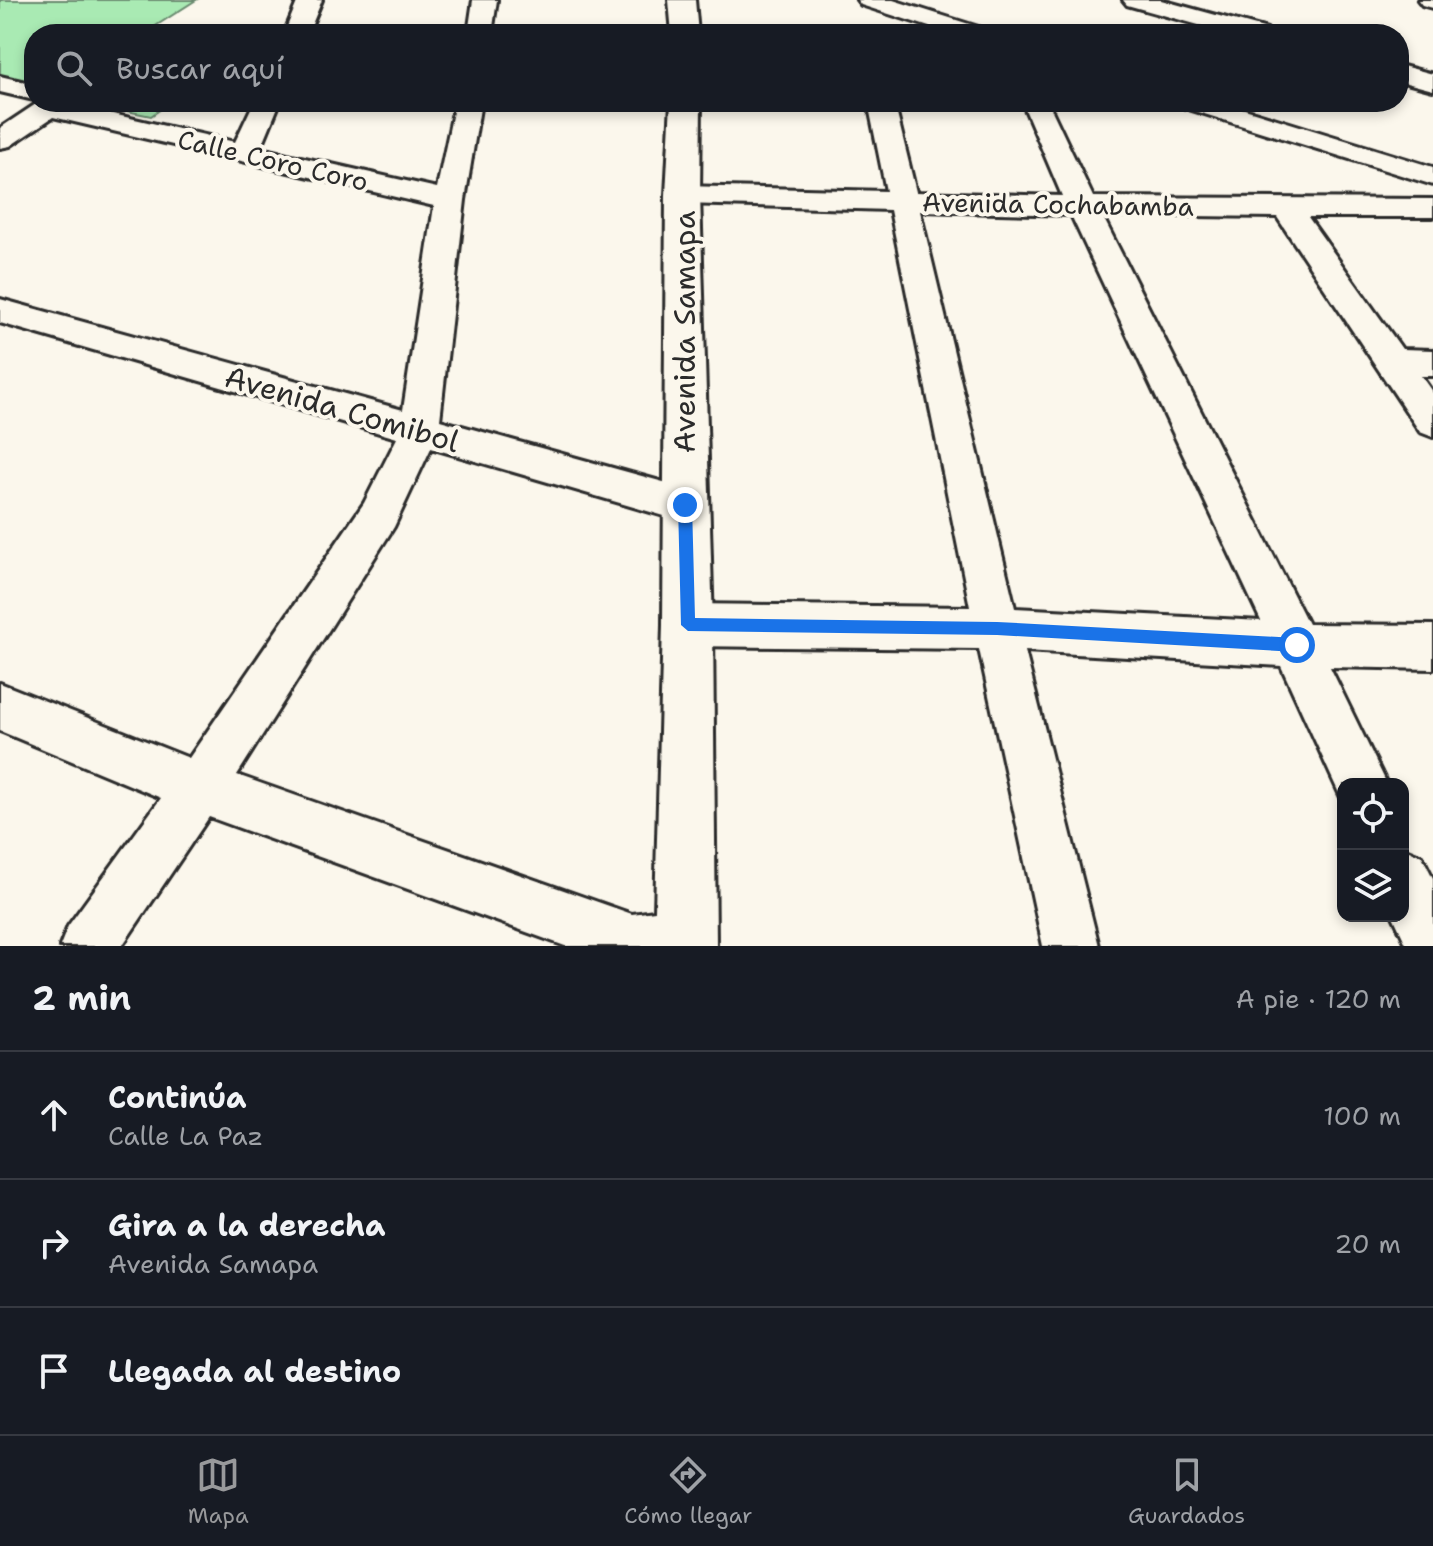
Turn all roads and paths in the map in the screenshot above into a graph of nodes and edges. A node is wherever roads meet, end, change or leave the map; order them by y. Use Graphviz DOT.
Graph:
graph roads {
  1 [pos="310,0"];
  2 [pos="485,0"];
  3 [pos="682,0"];
  4 [pos="869,0"];
  5 [pos="1135,0"];
  6 [pos="300,24"];
  7 [pos="481,24"];
  8 [pos="684,24"];
  9 [pos="945,24"];
  10 [pos="1222,24"];
  11 [pos="1409,66"];
  12 [pos="1433,67"];
  13 [pos="1409,76"];
  14 [pos="1433,82"];
  15 [pos="0,84"];
  16 [pos="24,93"];
  17 [pos="34,112"];
  18 [pos="88,112"];
  19 [pos="263,112"];
  20 [pos="466,112"];
  21 [pos="686,112"];
  22 [pos="883,112"];
  23 [pos="1039,112"];
  24 [pos="1226,112"];
  25 [pos="0,140"];
  26 [pos="244,154"];
  27 [pos="1433,176"];
  28 [pos="683,195"];
  29 [pos="450,200"];
  30 [pos="900,200"];
  31 [pos="1080,206"];
  32 [pos="1286,207"];
  33 [pos="1433,208"];
  34 [pos="0,311"];
  35 [pos="1391,362"];
  36 [pos="1433,363"];
  37 [pos="1433,422"];
  38 [pos="419,432"];
  39 [pos="685,505"];
  40 [pos="688,625"];
  41 [pos="997,628"];
  42 [pos="1297,645"];
  43 [pos="1433,647"];
  44 [pos="0,707"];
  45 [pos="1358,778"];
  46 [pos="199,788"];
  47 [pos="1409,888"];
  48 [pos="685,940"];
  49 [pos="1433,940"];
  50 [pos="88,946"];
  51 [pos="1071,946"];
  1 -- 6 [label="street"];
  2 -- 7 [label="street"];
  3 -- 8 [label="street"];
  4 -- 9 [label="street"];
  5 -- 10 [label="street"];
  11 -- 12 [label="street"];
  13 -- 14 [label="street"];
  15 -- 16 [label="street, Calle Coro Coro"];
  17 -- 25 [label="street"];
  18 -- 26 [label="street, Calle Coro Coro"];
  19 -- 26 [label="street"];
  20 -- 29 [label="street"];
  21 -- 28 [label="street, Avenida Samapa"];
  22 -- 30 [label="street"];
  23 -- 31 [label="street"];
  24 -- 27 [label="street"];
  26 -- 29 [label="street, Calle Coro Coro"];
  28 -- 30 [label="street, Avenida Cochabamba"];
  28 -- 39 [label="street, Avenida Samapa"];
  29 -- 38 [label="street"];
  30 -- 31 [label="street, Avenida Cochabamba"];
  30 -- 41 [label="street"];
  31 -- 32 [label="street, Avenida Cochabamba"];
  31 -- 42 [label="street"];
  32 -- 33 [label="street, Avenida Cochabamba"];
  32 -- 35 [label="street"];
  34 -- 38 [label="street, Avenida Comibol"];
  35 -- 36 [label="street"];
  35 -- 37 [label="street"];
  38 -- 39 [label="street, Avenida Comibol"];
  38 -- 46 [label="street"];
  39 -- 40 [label="street, Avenida Samapa"];
  40 -- 41 [label="street"];
  40 -- 48 [label="street, Avenida Samapa"];
  41 -- 42 [label="street"];
  41 -- 51 [label="street"];
  42 -- 43 [label="street"];
  42 -- 45 [label="street"];
  44 -- 46 [label="street"];
  46 -- 48 [label="street"];
  46 -- 50 [label="street"];
  47 -- 49 [label="street"];
}
